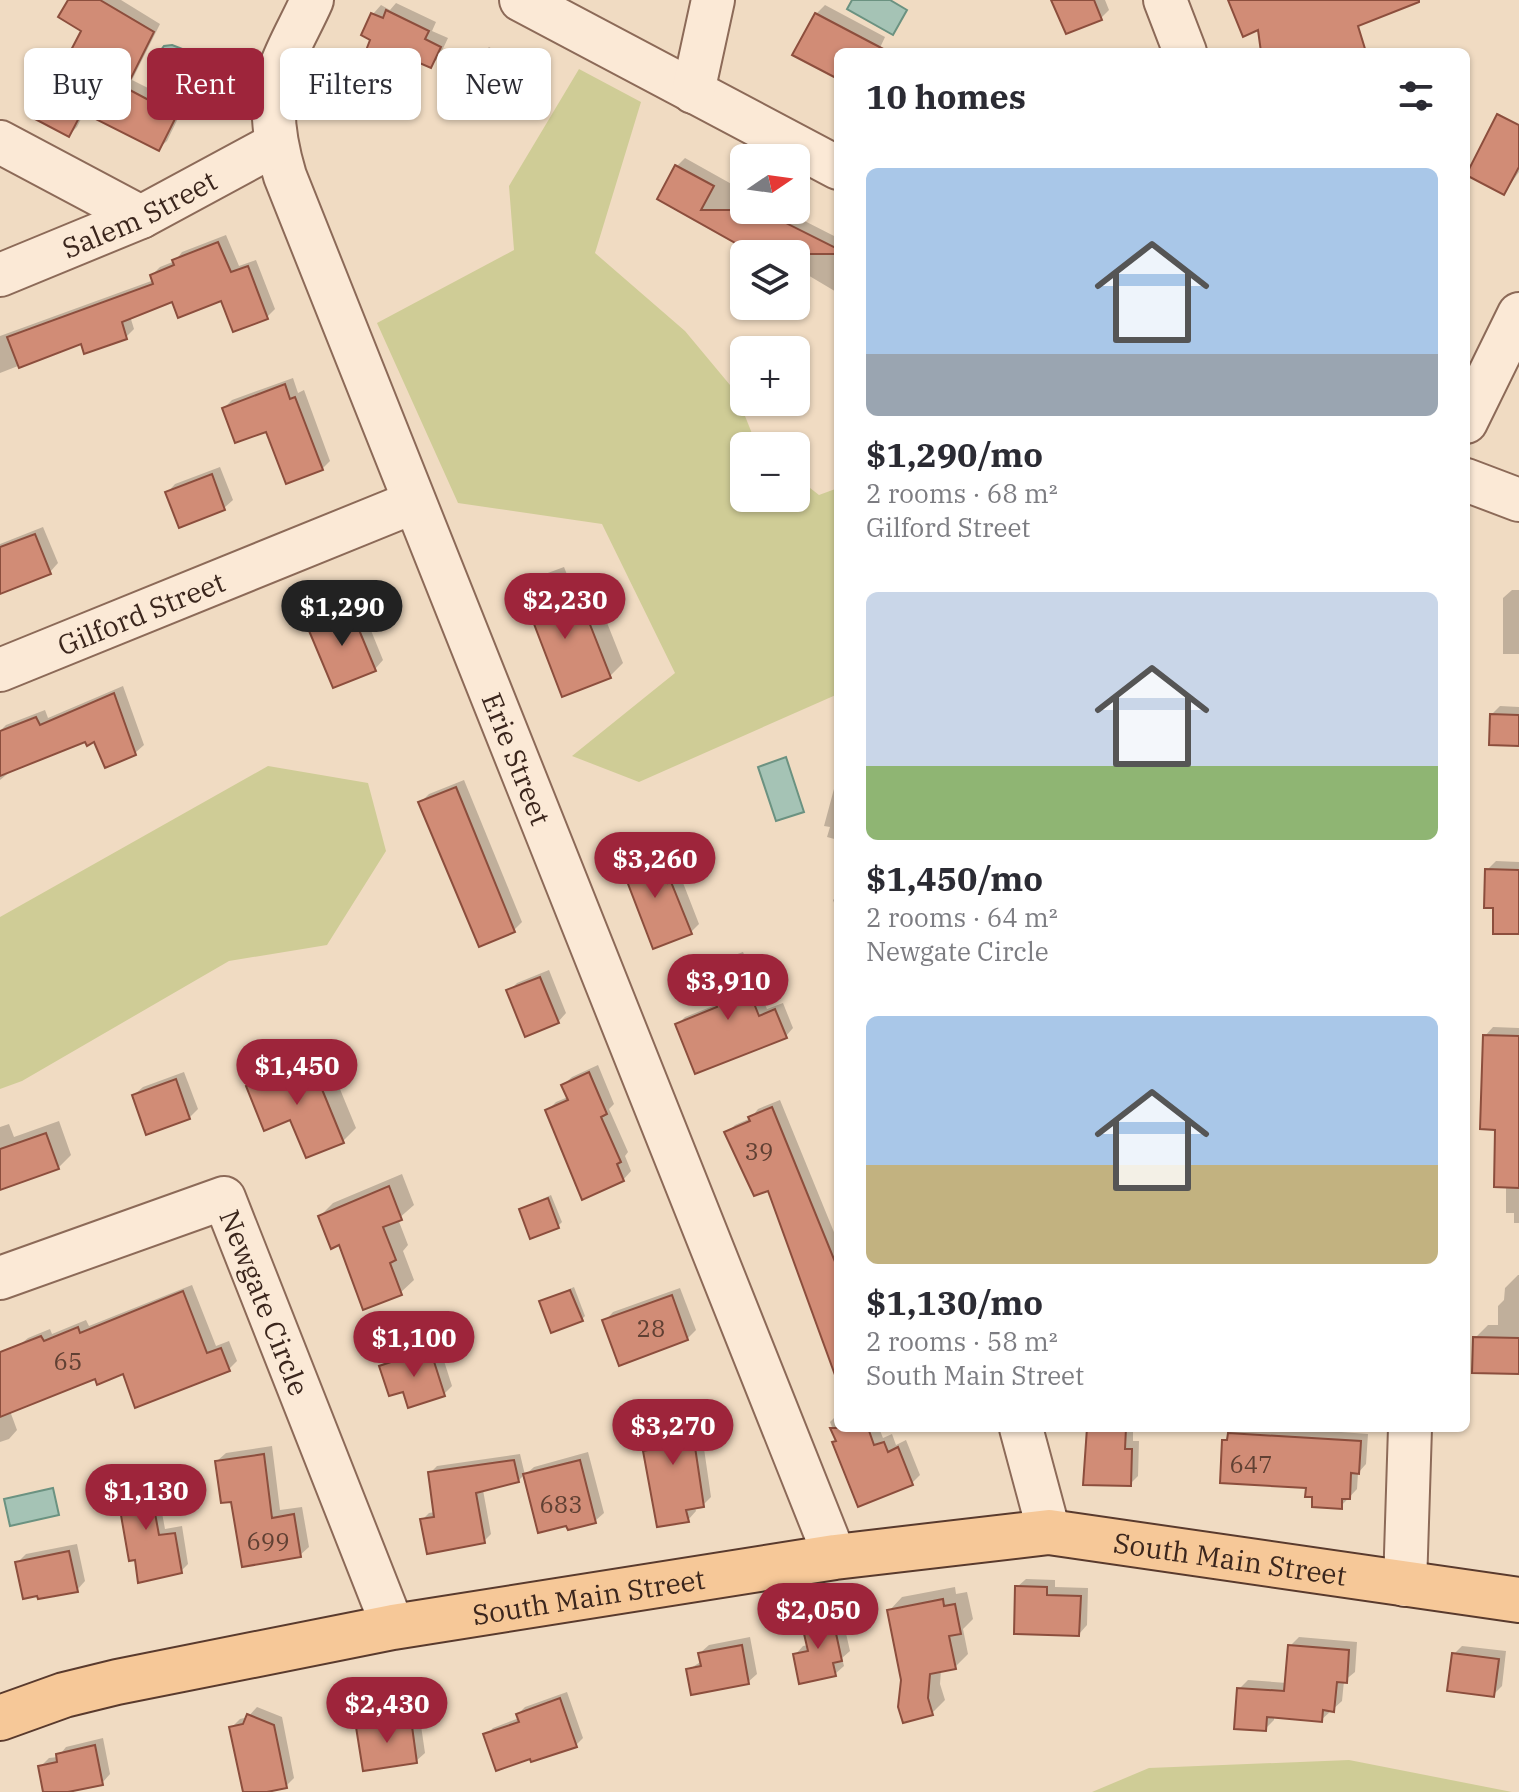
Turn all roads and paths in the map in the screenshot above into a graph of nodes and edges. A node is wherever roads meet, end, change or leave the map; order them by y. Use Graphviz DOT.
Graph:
graph roads {
  1 [pos="312,0"];
  2 [pos="521,0"];
  3 [pos="713,0"];
  4 [pos="1165,0"];
  5 [pos="1183,48"];
  6 [pos="693,92"];
  7 [pos="0,142"];
  8 [pos="276,144"];
  9 [pos="834,166"];
  10 [pos="141,217"];
  11 [pos="0,275"];
  12 [pos="1519,314"];
  13 [pos="1470,414"];
  14 [pos="1470,482"];
  15 [pos="1519,500"];
  16 [pos="414,502"];
  17 [pos="0,670"];
  18 [pos="0,1278"];
  19 [pos="1022,1432"];
  20 [pos="1410,1432"];
  21 [pos="1049,1532"];
  22 [pos="835,1557"];
  23 [pos="1405,1585"];
  24 [pos="1519,1600"];
  25 [pos="393,1627"];
  26 [pos="3,1709"];
  1 -- 8 [label="street, Erie Street"];
  2 -- 6 [label="street"];
  3 -- 6 [label="street"];
  4 -- 5 [label="street"];
  6 -- 9 [label="street"];
  7 -- 10 [label="street"];
  8 -- 10 [label="street, Salem Street"];
  8 -- 16 [label="street, Erie Street"];
  10 -- 11 [label="street, Salem Street"];
  12 -- 13 [label="street"];
  14 -- 15 [label="street"];
  16 -- 17 [label="street, Gilford Street"];
  16 -- 22 [label="street, Erie Street"];
  18 -- 25 [label="street, Newgate Circle"];
  19 -- 21 [label="street"];
  20 -- 23 [label="street"];
  21 -- 22 [label="main road, South Main Street"];
  21 -- 23 [label="main road, South Main Street"];
  22 -- 25 [label="main road, South Main Street"];
  23 -- 24 [label="main road, South Main Street"];
  25 -- 26 [label="main road, South Main Street"];
}
